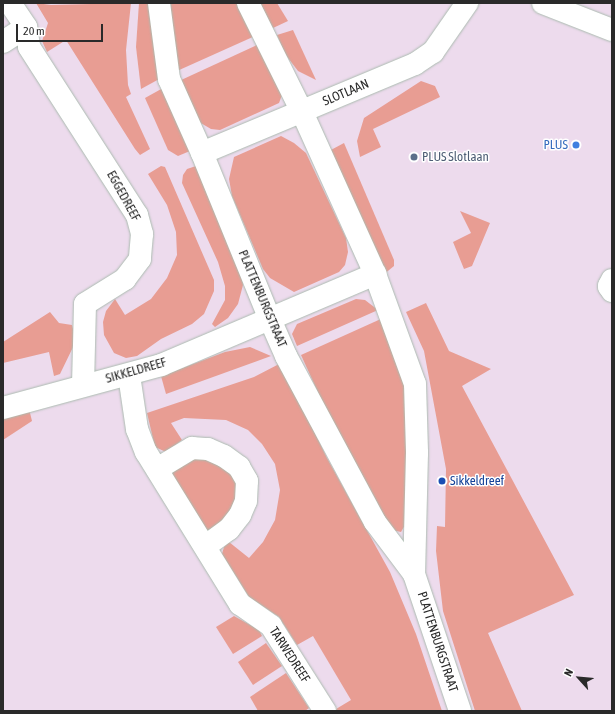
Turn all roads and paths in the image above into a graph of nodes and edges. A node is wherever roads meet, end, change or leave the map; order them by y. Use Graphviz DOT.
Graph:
graph roads {
  1 [pos="10,3"];
  2 [pos="159,3"];
  3 [pos="248,3"];
  4 [pos="467,3"];
  5 [pos="543,3"];
  6 [pos="26,27"];
  7 [pos="612,30"];
  8 [pos="3,42"];
  9 [pos="302,112"];
  10 [pos="202,153"];
  11 [pos="375,274"];
  12 [pos="612,280"];
  13 [pos="612,291"];
  14 [pos="269,317"];
  15 [pos="129,375"];
  16 [pos="83,385"];
  17 [pos="3,408"];
  18 [pos="157,469"];
  19 [pos="206,546"];
  20 [pos="414,574"];
  21 [pos="325,711"];
  22 [pos="460,711"];
  1 -- 6 [label="street, EGGEDREEF"];
  2 -- 10 [label="street, PLATTENBURGSTRAAT"];
  3 -- 9 [label="street, PLATTENBURGSTRAAT"];
  4 -- 9 [label="street, SLOTLAAN"];
  5 -- 7 [label="street"];
  6 -- 8 [label="street"];
  6 -- 16 [label="street, EGGEDREEF"];
  9 -- 10 [label="street, SLOTLAAN"];
  9 -- 11 [label="street, PLATTENBURGSTRAAT"];
  10 -- 14 [label="street, PLATTENBURGSTRAAT"];
  11 -- 14 [label="street, SIKKELDREEF"];
  11 -- 20 [label="street, PLATTENBURGSTRAAT"];
  12 -- 13 [label="street"];
  14 -- 15 [label="street, SIKKELDREEF"];
  14 -- 20 [label="street, PLATTENBURGSTRAAT"];
  15 -- 16 [label="street, SIKKELDREEF"];
  15 -- 18 [label="street, TARWEDREEF"];
  16 -- 17 [label="street, SIKKELDREEF"];
  18 -- 19 [label="street, TARWEDREEF"];
  18 -- 19 [label="street"];
  19 -- 21 [label="street, TARWEDREEF"];
  20 -- 22 [label="street, PLATTENBURGSTRAAT"];
}
